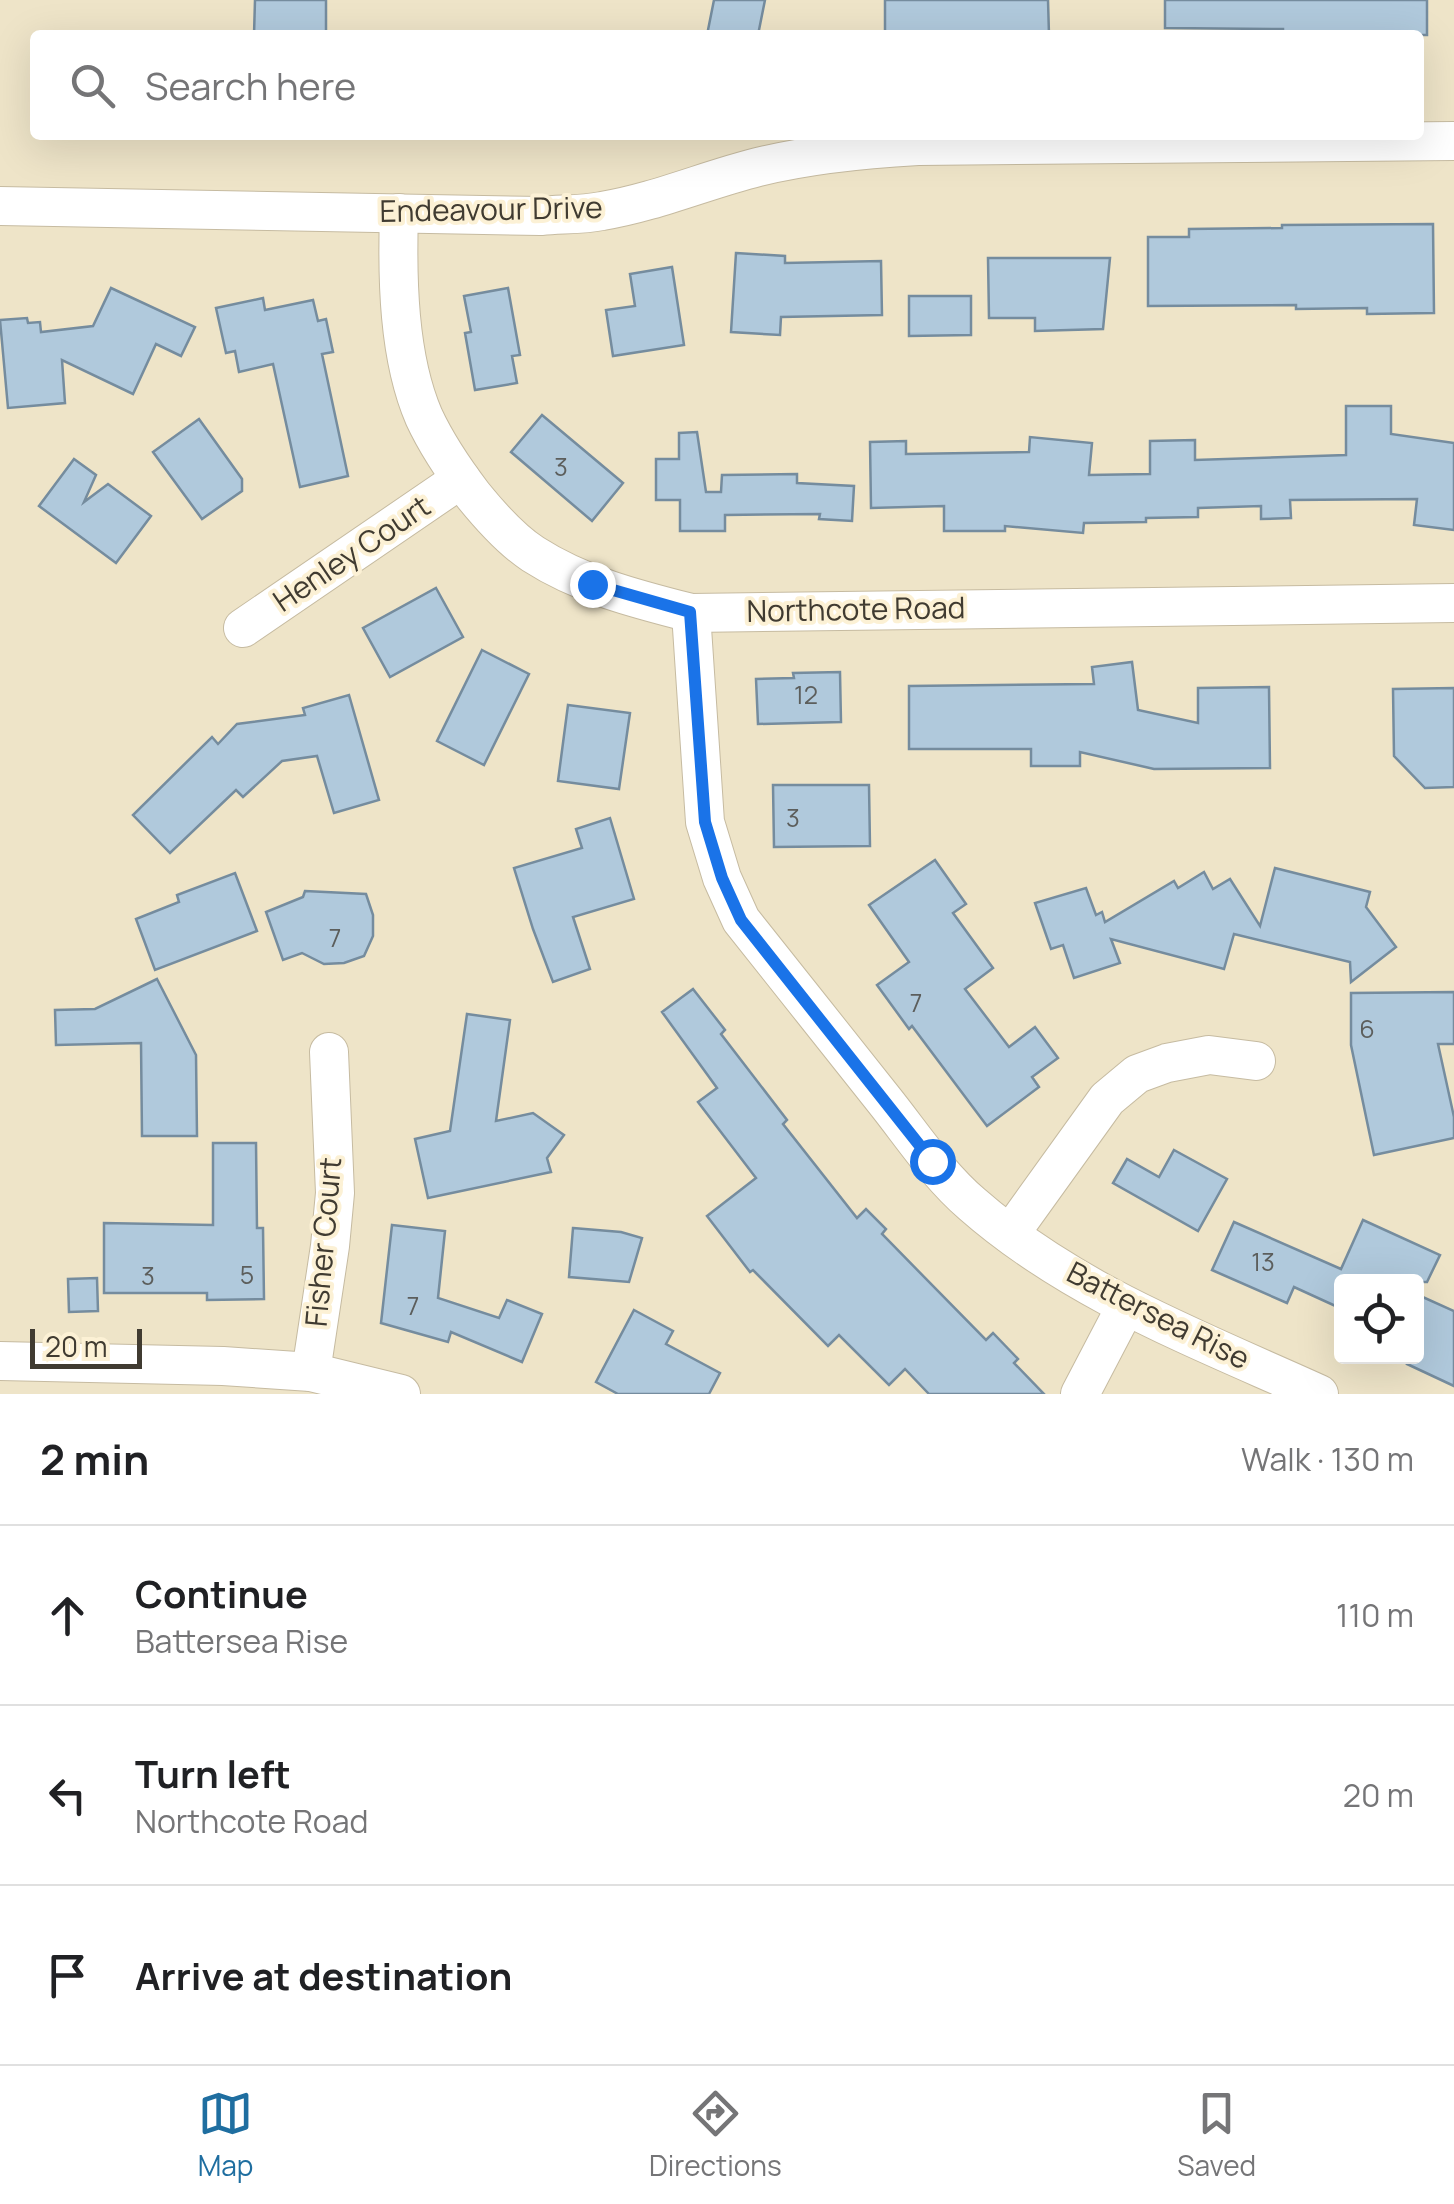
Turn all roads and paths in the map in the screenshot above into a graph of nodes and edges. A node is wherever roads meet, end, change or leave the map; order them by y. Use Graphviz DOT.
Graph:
graph roads {
  1 [pos="1454,141"];
  2 [pos="0,206"];
  3 [pos="399,213"];
  4 [pos="462,479"];
  5 [pos="1454,603"];
  6 [pos="690,612"];
  7 [pos="243,628"];
  8 [pos="329,1052"];
  9 [pos="1256,1061"];
  10 [pos="1010,1234"];
  11 [pos="1126,1306"];
  12 [pos="0,1361"];
  13 [pos="311,1372"];
  14 [pos="401,1394"];
  15 [pos="1080,1394"];
  16 [pos="1320,1394"];
  1 -- 3 [label="street, Endeavour Drive"];
  2 -- 3 [label="street, Endeavour Drive"];
  3 -- 4 [label="street, Northcote Road"];
  4 -- 6 [label="street, Northcote Road"];
  4 -- 7 [label="street, Henley Court"];
  5 -- 6 [label="street, Northcote Road"];
  6 -- 10 [label="street, Battersea Rise"];
  8 -- 13 [label="street, Fisher Court"];
  9 -- 10 [label="street"];
  10 -- 11 [label="street, Battersea Rise"];
  11 -- 15 [label="street"];
  11 -- 16 [label="street, Battersea Rise"];
  12 -- 13 [label="street"];
  13 -- 14 [label="street"];
}
